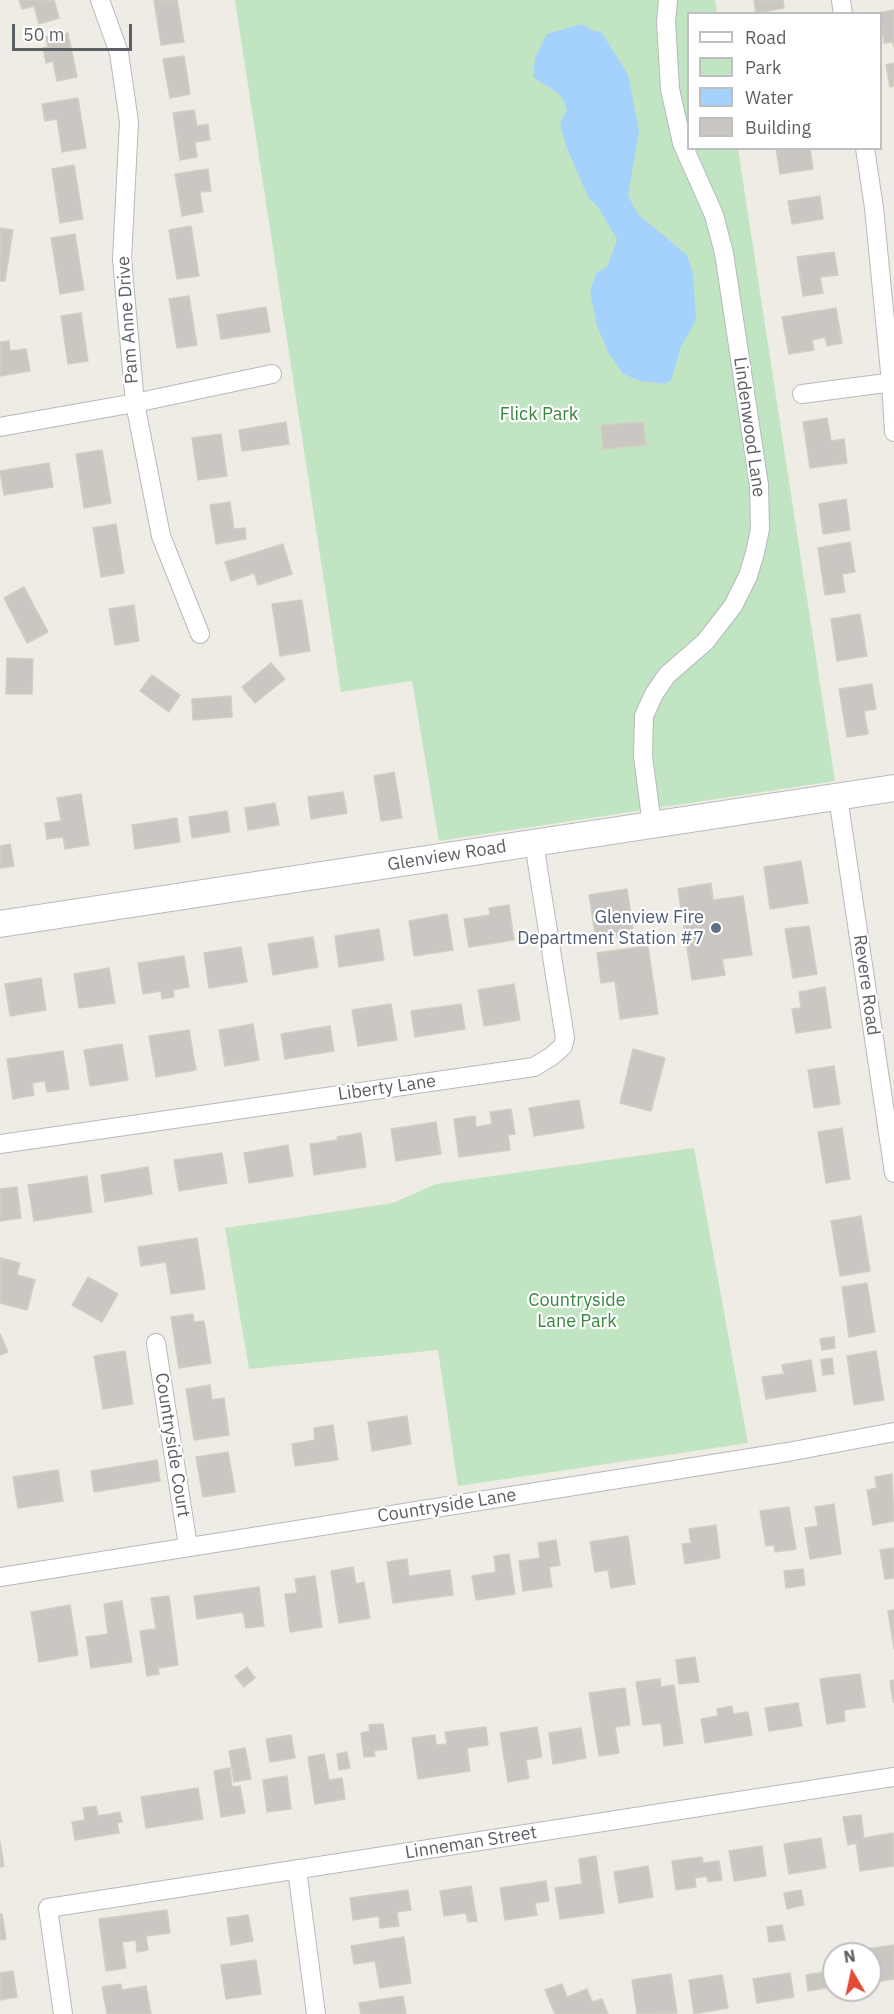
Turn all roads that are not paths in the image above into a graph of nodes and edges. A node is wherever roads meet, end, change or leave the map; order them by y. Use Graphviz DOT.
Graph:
graph roads {
  1 [pos="100,0"];
  2 [pos="668,0"];
  3 [pos="865,150"];
  4 [pos="272,374"];
  5 [pos="892,382"];
  6 [pos="802,394"];
  7 [pos="135,403"];
  8 [pos="0,427"];
  9 [pos="894,432"];
  10 [pos="200,634"];
  11 [pos="894,788"];
  12 [pos="838,797"];
  13 [pos="652,825"];
  14 [pos="534,843"];
  15 [pos="0,924"];
  16 [pos="891,1138"];
  17 [pos="0,1144"];
  18 [pos="894,1173"];
  19 [pos="156,1343"];
  20 [pos="894,1432"];
  21 [pos="188,1546"];
  22 [pos="0,1577"];
  23 [pos="894,1777"];
  24 [pos="297,1869"];
  25 [pos="63,2014"];
  26 [pos="316,2014"];
  1 -- 7 [label="street, Pam Anne Drive"];
  2 -- 13 [label="street, Lindenwood Lane"];
  3 -- 5 [label="street"];
  4 -- 7 [label="street"];
  5 -- 6 [label="street"];
  5 -- 9 [label="street"];
  7 -- 8 [label="street"];
  7 -- 10 [label="street, Pam Anne Drive"];
  11 -- 12 [label="main road, Glenview Road"];
  12 -- 13 [label="main road, Glenview Road"];
  12 -- 16 [label="street, Revere Road"];
  13 -- 14 [label="main road, Glenview Road"];
  14 -- 15 [label="main road, Glenview Road"];
  14 -- 17 [label="street, Liberty Lane"];
  16 -- 18 [label="street, Revere Road"];
  19 -- 21 [label="street, Countryside Court"];
  20 -- 21 [label="street, Countryside Lane"];
  21 -- 22 [label="street, Countryside Lane"];
  23 -- 24 [label="street, Linneman Street"];
  24 -- 25 [label="street, Linneman Street"];
  24 -- 26 [label="street"];
}
